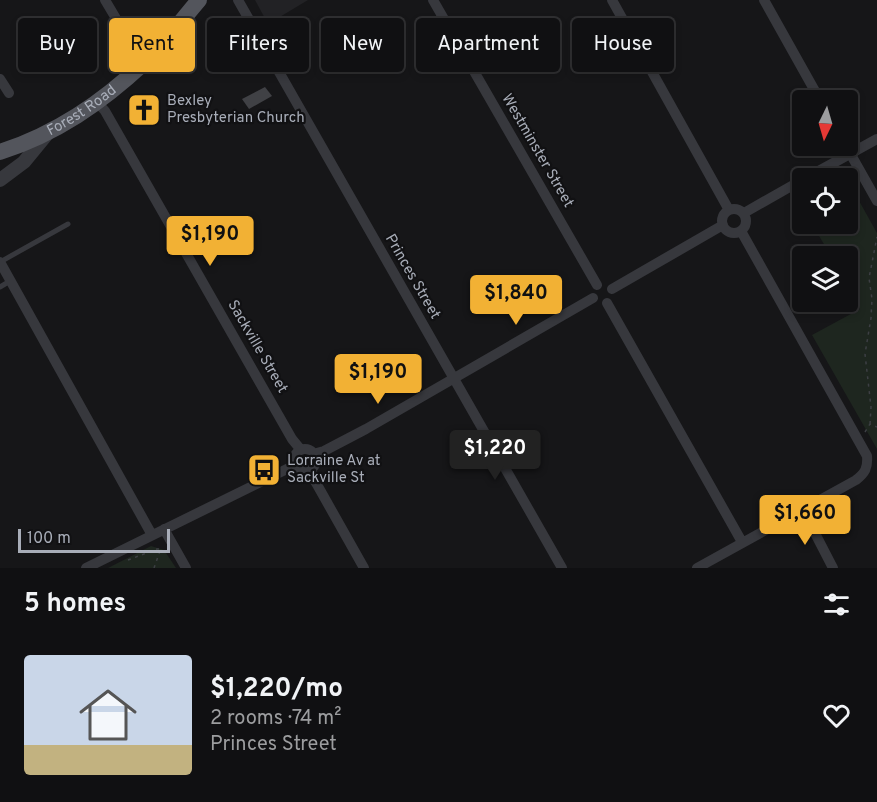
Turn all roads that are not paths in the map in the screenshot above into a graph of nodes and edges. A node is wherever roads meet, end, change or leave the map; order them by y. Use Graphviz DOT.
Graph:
graph roads {
  1 [pos="105,0"];
  2 [pos="199,0"];
  3 [pos="237,0"];
  4 [pos="433,0"];
  5 [pos="612,0"];
  6 [pos="764,0"];
  7 [pos="116,18"];
  8 [pos="183,18"];
  9 [pos="132,72"];
  10 [pos="0,79"];
  11 [pos="814,90"];
  12 [pos="9,93"];
  13 [pos="97,102"];
  14 [pos="47,134"];
  15 [pos="877,139"];
  16 [pos="858,146"];
  17 [pos="0,152"];
  18 [pos="839,156"];
  19 [pos="851,156"];
  20 [pos="821,168"];
  21 [pos="0,180"];
  22 [pos="792,186"];
  23 [pos="877,201"];
  24 [pos="729,210"];
  25 [pos="744,213"];
  26 [pos="68,224"];
  27 [pos="723,225"];
  28 [pos="741,231"];
  29 [pos="0,262"];
  30 [pos="5,284"];
  31 [pos="597,285"];
  32 [pos="612,290"];
  33 [pos="593,298"];
  34 [pos="607,303"];
  35 [pos="453,379"];
  36 [pos="301,450"];
  37 [pos="314,454"];
  38 [pos="295,465"];
  39 [pos="311,469"];
  40 [pos="803,510"];
  41 [pos="164,530"];
  42 [pos="152,535"];
  43 [pos="742,542"];
  44 [pos="86,568"];
  45 [pos="186,568"];
  46 [pos="364,568"];
  47 [pos="562,568"];
  48 [pos="697,568"];
  49 [pos="833,568"];
  1 -- 7 [label="street"];
  2 -- 8 [label="main road, Forest Road"];
  3 -- 35 [label="street, Princes Street"];
  4 -- 31 [label="street, Westminster Street"];
  5 -- 24 [label="street"];
  6 -- 11 [label="street"];
  9 -- 13 [label="main road, Forest Road"];
  10 -- 12 [label="street"];
  13 -- 14 [label="main road, Forest Road"];
  13 -- 36 [label="street, Sackville Street"];
  14 -- 17 [label="main road, Forest Road"];
  14 -- 21 [label="street"];
  15 -- 16 [label="street"];
  18 -- 20 [label="street"];
  19 -- 23 [label="street"];
  22 -- 25 [label="street"];
  24 -- 25 [label="street"];
  24 -- 27 [label="street"];
  25 -- 28 [label="street"];
  26 -- 29 [label="lane"];
  27 -- 28 [label="street"];
  27 -- 32 [label="street"];
  28 -- 40 [label="street"];
  29 -- 30 [label="street"];
  30 -- 42 [label="street"];
  31 -- 32 [label="street"];
  31 -- 33 [label="street"];
  32 -- 34 [label="street"];
  33 -- 34 [label="street"];
  33 -- 35 [label="street"];
  34 -- 43 [label="street"];
  35 -- 37 [label="street"];
  35 -- 47 [label="street, Princes Street"];
  36 -- 37 [label="street"];
  36 -- 38 [label="street"];
  37 -- 39 [label="street"];
  38 -- 39 [label="street"];
  38 -- 41 [label="street"];
  39 -- 46 [label="street"];
  40 -- 43 [label="street"];
  40 -- 49 [label="street"];
  41 -- 42 [label="street"];
  41 -- 45 [label="street"];
  42 -- 44 [label="street"];
  43 -- 48 [label="street"];
}
